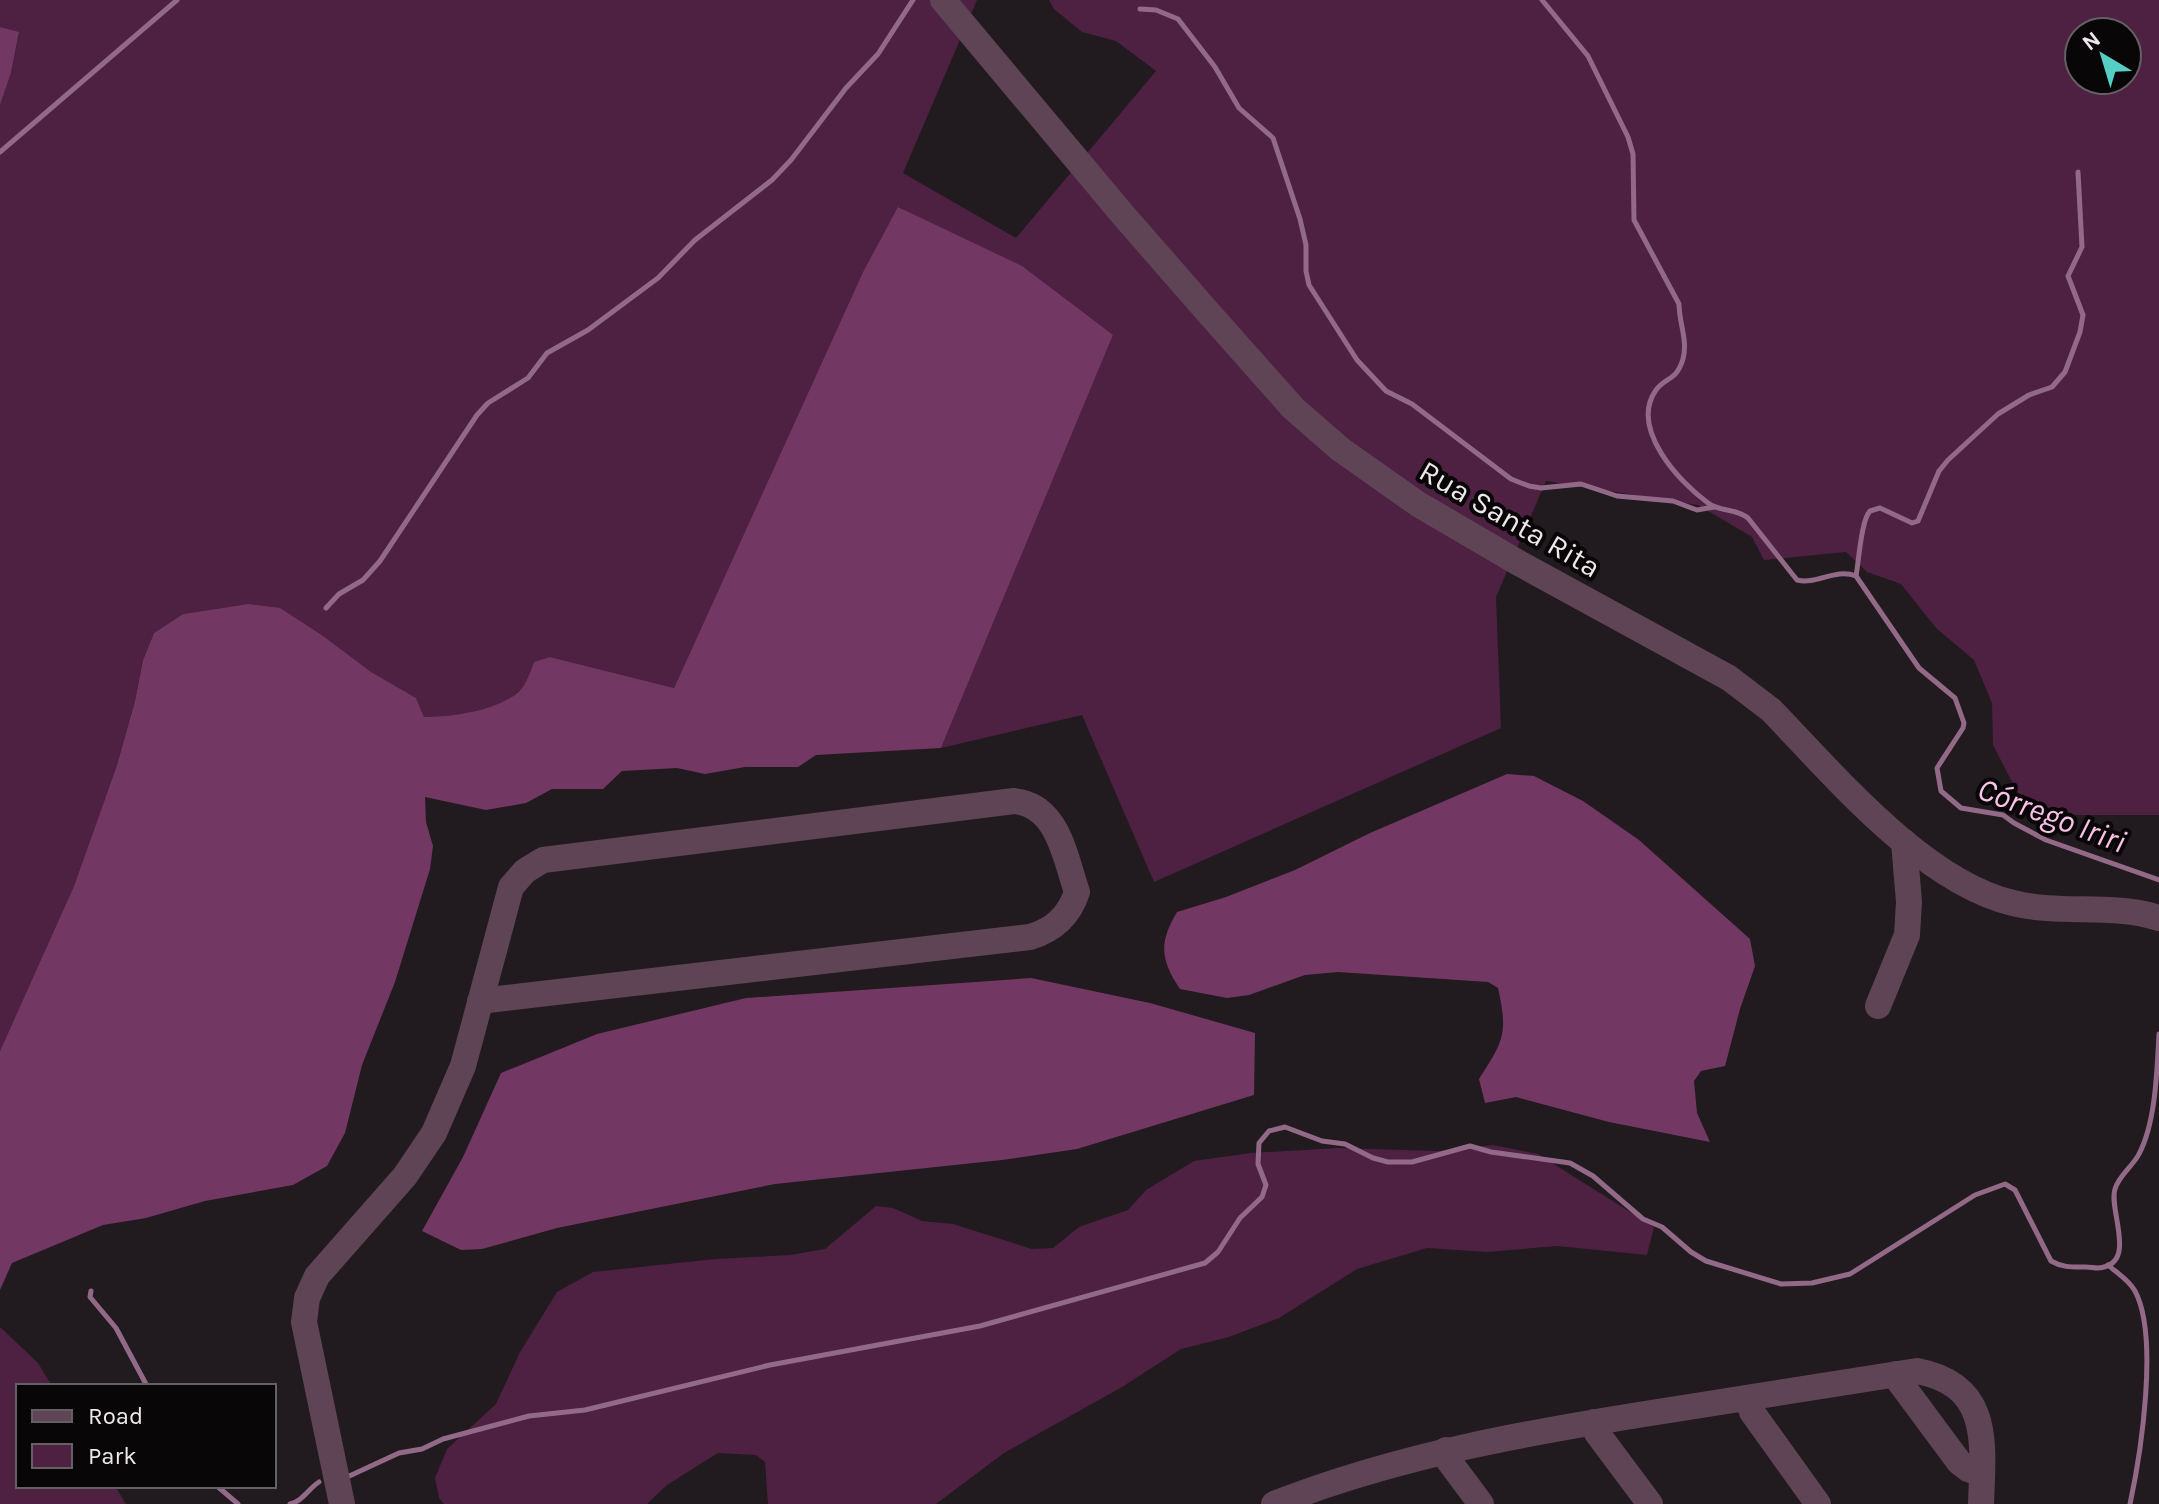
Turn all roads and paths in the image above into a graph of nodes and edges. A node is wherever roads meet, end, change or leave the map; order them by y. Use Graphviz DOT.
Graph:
graph roads {
  1 [pos="943,0"];
  2 [pos="1904,842"];
  3 [pos="2159,918"];
  4 [pos="480,1001"];
  5 [pos="1878,1006"];
  6 [pos="1896,1374"];
  7 [pos="1747,1398"];
  8 [pos="1594,1422"];
  9 [pos="1446,1450"];
  10 [pos="1982,1474"];
  11 [pos="342,1504"];
  12 [pos="1274,1504"];
  13 [pos="1481,1504"];
  14 [pos="1650,1504"];
  15 [pos="1818,1504"];
  16 [pos="1981,1504"];
  1 -- 2 [label="street, Rua Santa Rita"];
  2 -- 3 [label="street, Rua Santa Rita"];
  2 -- 5 [label="street"];
  4 -- 4 [label="street"];
  4 -- 11 [label="street"];
  6 -- 7 [label="street"];
  6 -- 10 [label="street"];
  6 -- 10 [label="street"];
  7 -- 8 [label="street"];
  7 -- 15 [label="street"];
  8 -- 9 [label="street"];
  8 -- 14 [label="street"];
  9 -- 12 [label="street"];
  9 -- 13 [label="street"];
  10 -- 16 [label="street"];
}
